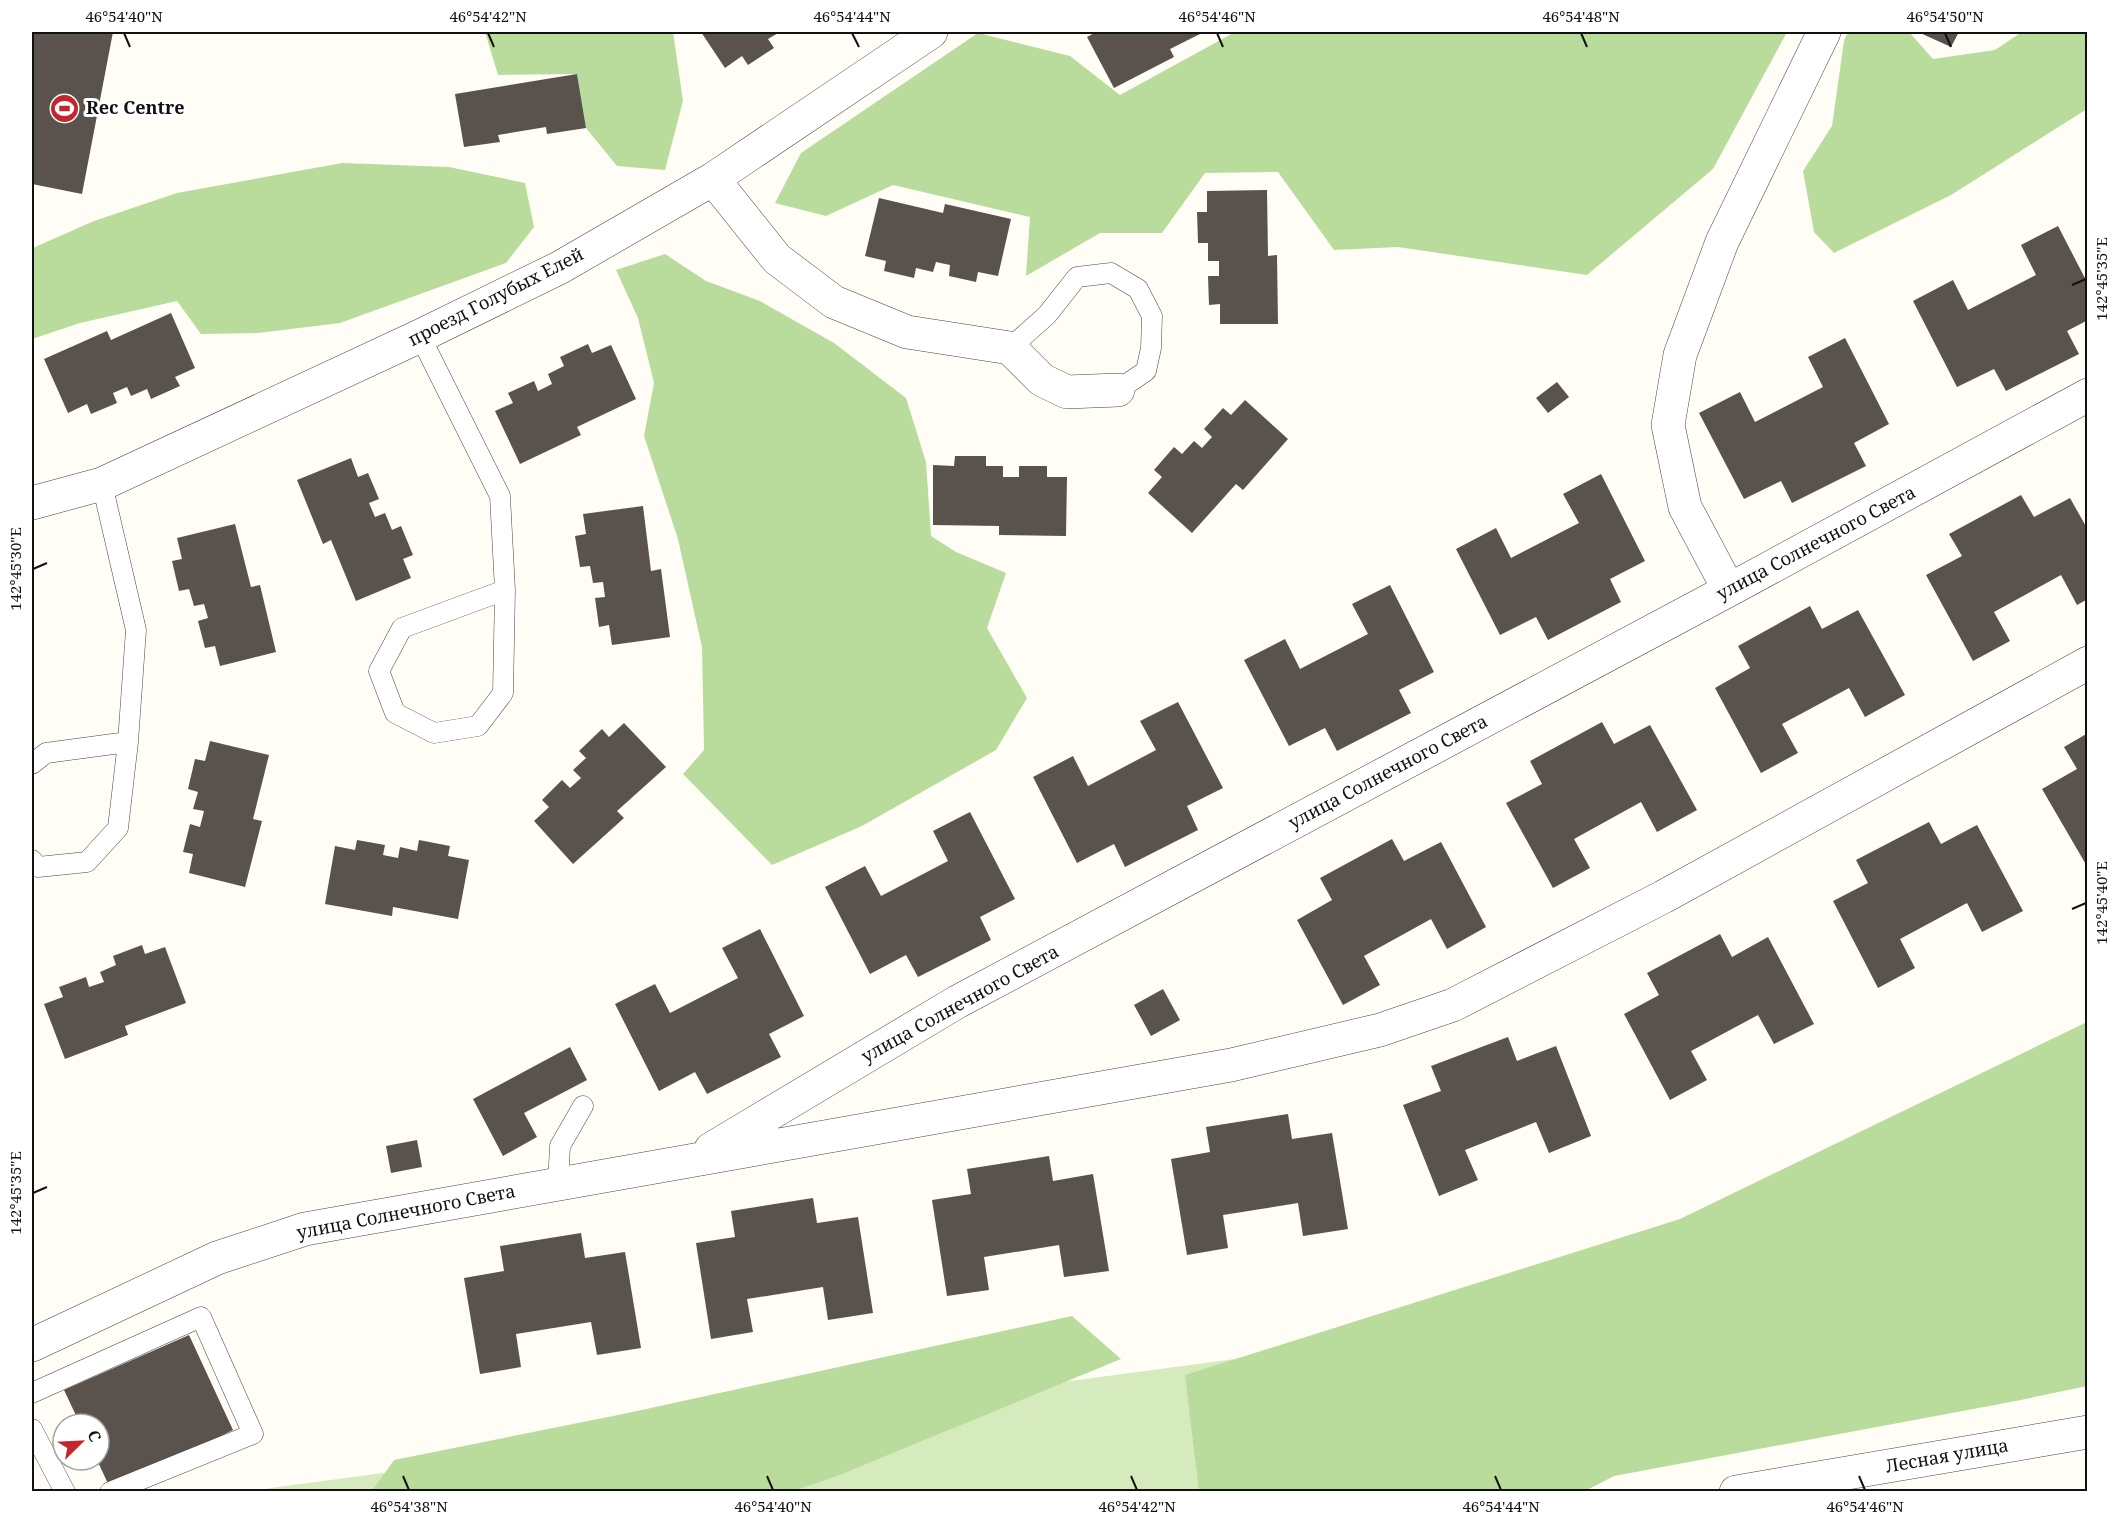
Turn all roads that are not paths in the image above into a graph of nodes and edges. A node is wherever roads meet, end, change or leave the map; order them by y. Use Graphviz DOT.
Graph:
graph roads {
  1 [pos="931,32"];
  2 [pos="1824,32"];
  3 [pos="713,179"];
  4 [pos="420,336"];
  5 [pos="1010,348"];
  6 [pos="1118,390"];
  7 [pos="2088,395"];
  8 [pos="102,484"];
  9 [pos="32,503"];
  10 [pos="505,590"];
  11 [pos="1729,590"];
  12 [pos="2088,663"];
  13 [pos="128,742"];
  14 [pos="32,764"];
  15 [pos="35,864"];
  16 [pos="583,1106"];
  17 [pos="694,1159"];
  18 [pos="558,1184"];
  19 [pos="32,1345"];
  20 [pos="32,1393"];
  21 [pos="32,1429"];
  22 [pos="2088,1432"];
  23 [pos="65,1491"];
  24 [pos="110,1491"];
  25 [pos="1736,1491"];
  1 -- 3 [label="street, проезд Голубых Елей"];
  2 -- 11 [label="street"];
  3 -- 4 [label="street, проезд Голубых Елей"];
  3 -- 5 [label="street"];
  4 -- 8 [label="street, проезд Голубых Елей"];
  4 -- 10 [label="lane"];
  5 -- 6 [label="street"];
  5 -- 6 [label="lane"];
  7 -- 11 [label="street, улица Солнечного Света"];
  8 -- 9 [label="street, проезд Голубых Елей"];
  8 -- 13 [label="lane"];
  10 -- 10 [label="lane"];
  11 -- 17 [label="street, улица Солнечного Света"];
  12 -- 17 [label="street, улица Солнечного Света"];
  13 -- 14 [label="lane"];
  13 -- 15 [label="lane"];
  16 -- 18 [label="lane"];
  17 -- 18 [label="street, улица Солнечного Света"];
  18 -- 19 [label="street, улица Солнечного Света"];
  20 -- 24 [label="lane"];
  21 -- 23 [label="lane"];
  22 -- 25 [label="street, Лесная улица"];
}
